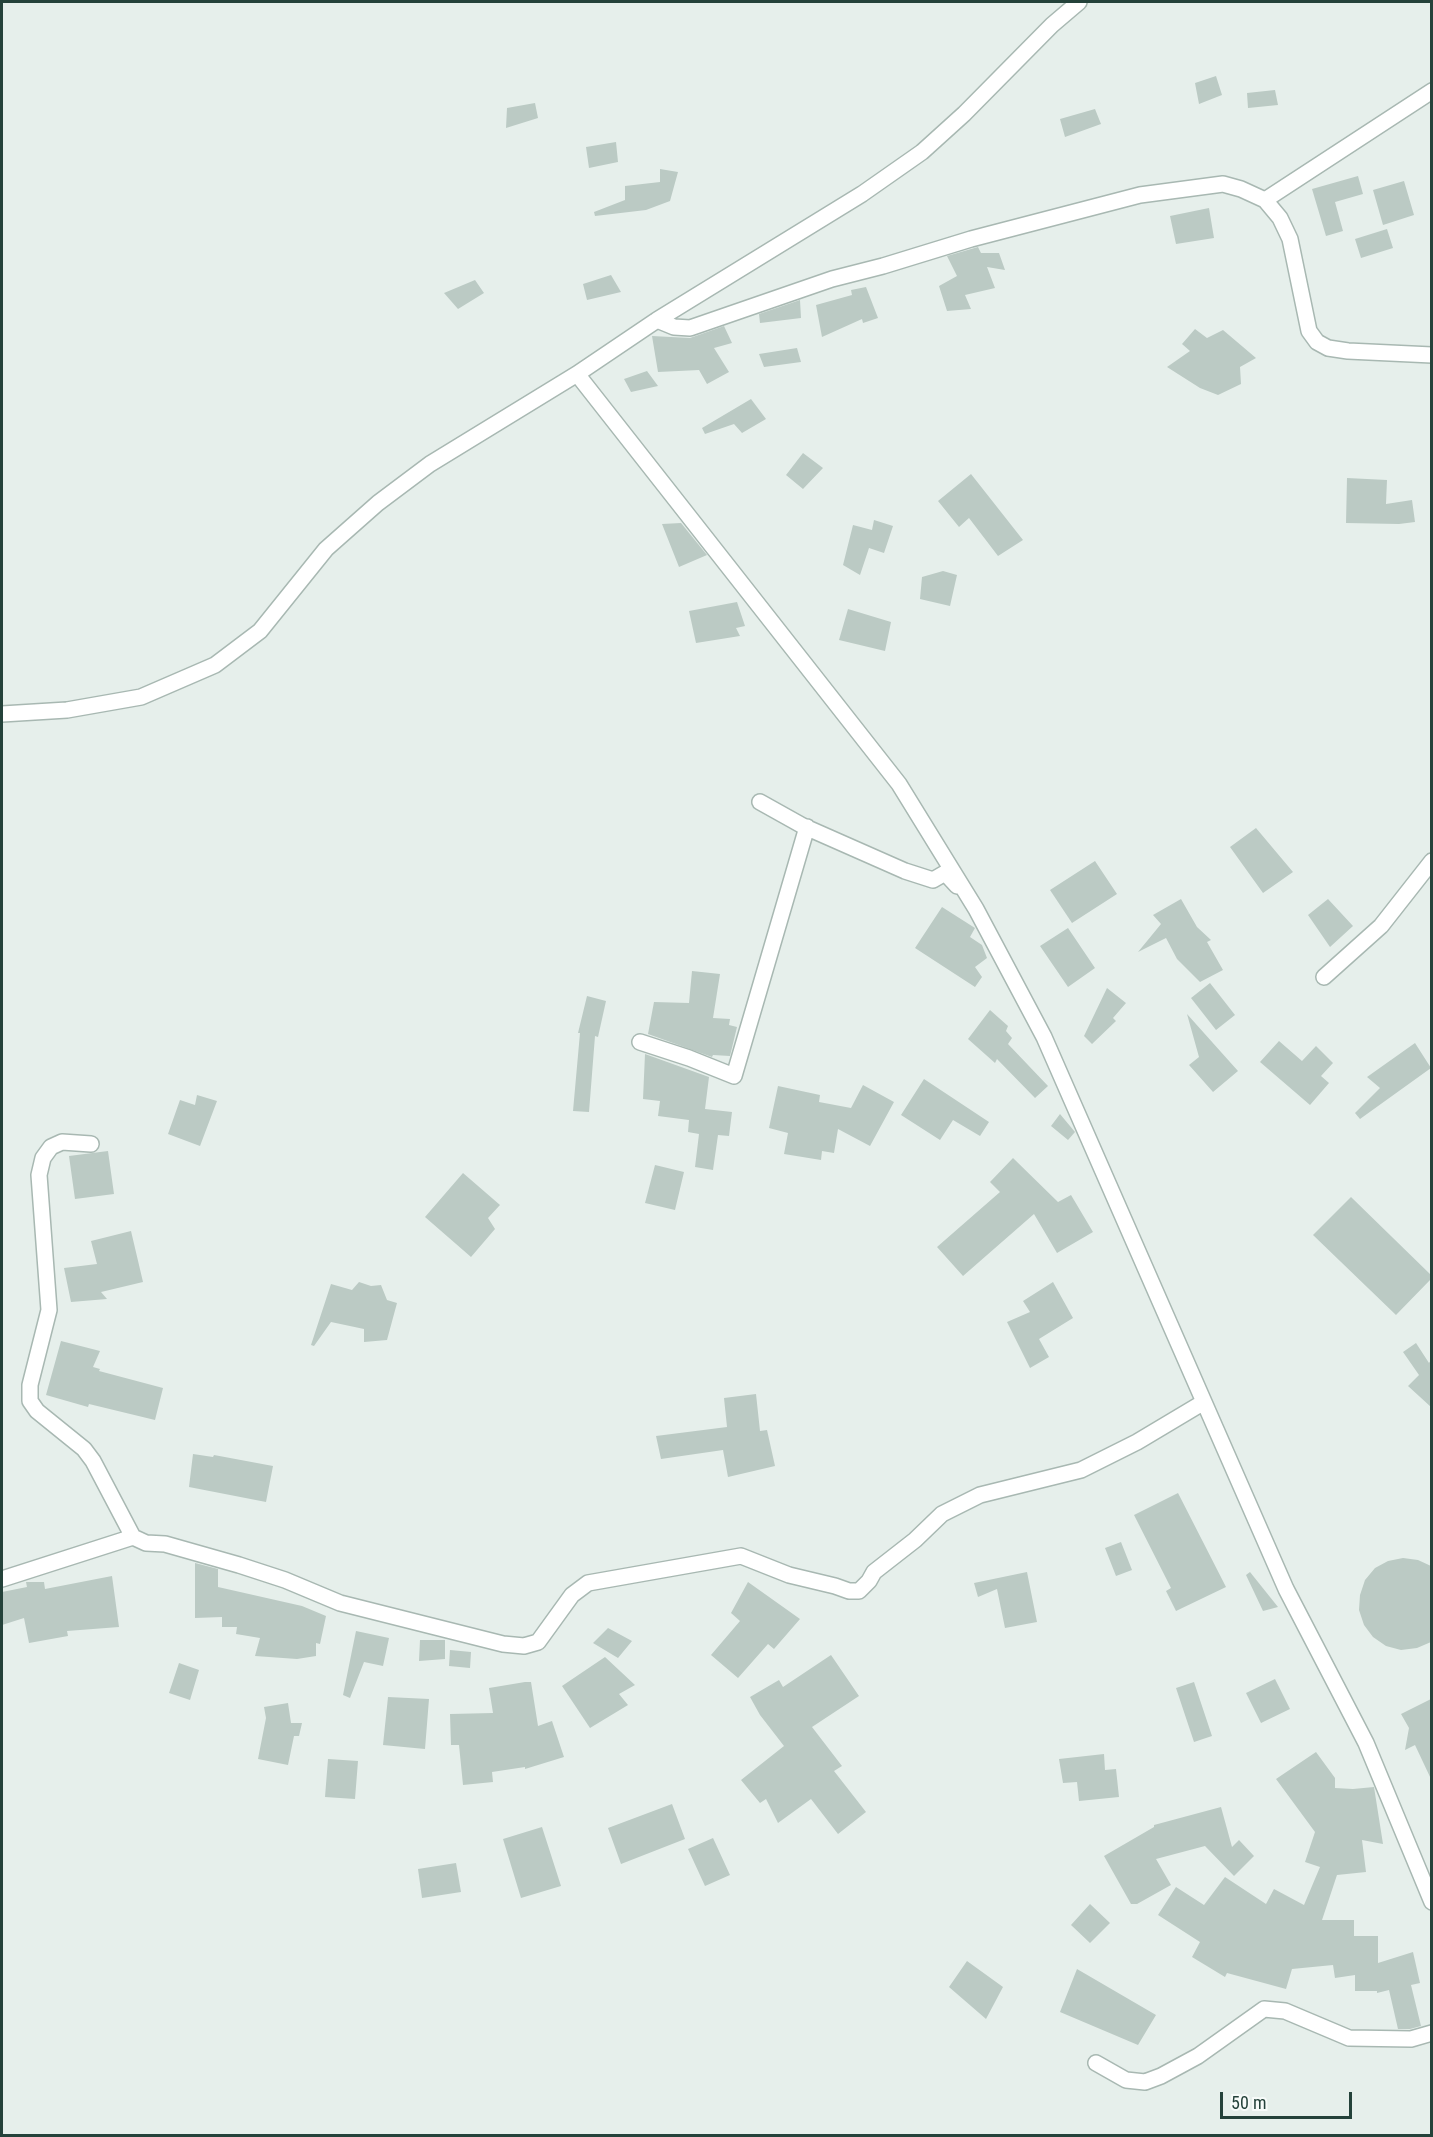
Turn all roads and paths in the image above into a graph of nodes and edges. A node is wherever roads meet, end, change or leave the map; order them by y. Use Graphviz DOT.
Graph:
graph roads {
  1 [pos="1079,2"];
  2 [pos="1431,91"];
  3 [pos="1265,200"];
  4 [pos="657,320"];
  5 [pos="1431,355"];
  6 [pos="577,374"];
  7 [pos="2,714"];
  8 [pos="760,802"];
  9 [pos="807,827"];
  10 [pos="1431,861"];
  11 [pos="976,909"];
  12 [pos="1324,977"];
  13 [pos="640,1042"];
  14 [pos="91,1144"];
  15 [pos="1204,1402"];
  16 [pos="133,1537"];
  17 [pos="2,1579"];
  18 [pos="1431,1902"];
  19 [pos="1431,2033"];
  20 [pos="1096,2063"];
  1 -- 4 [label="street"];
  2 -- 3 [label="street"];
  3 -- 4 [label="street"];
  3 -- 5 [label="street"];
  4 -- 6 [label="street"];
  6 -- 7 [label="street"];
  6 -- 11 [label="street"];
  8 -- 9 [label="street"];
  9 -- 11 [label="street"];
  9 -- 13 [label="street"];
  10 -- 12 [label="street"];
  11 -- 15 [label="street"];
  14 -- 16 [label="street"];
  15 -- 16 [label="street"];
  15 -- 18 [label="street"];
  16 -- 17 [label="street"];
  19 -- 20 [label="street"];
}
